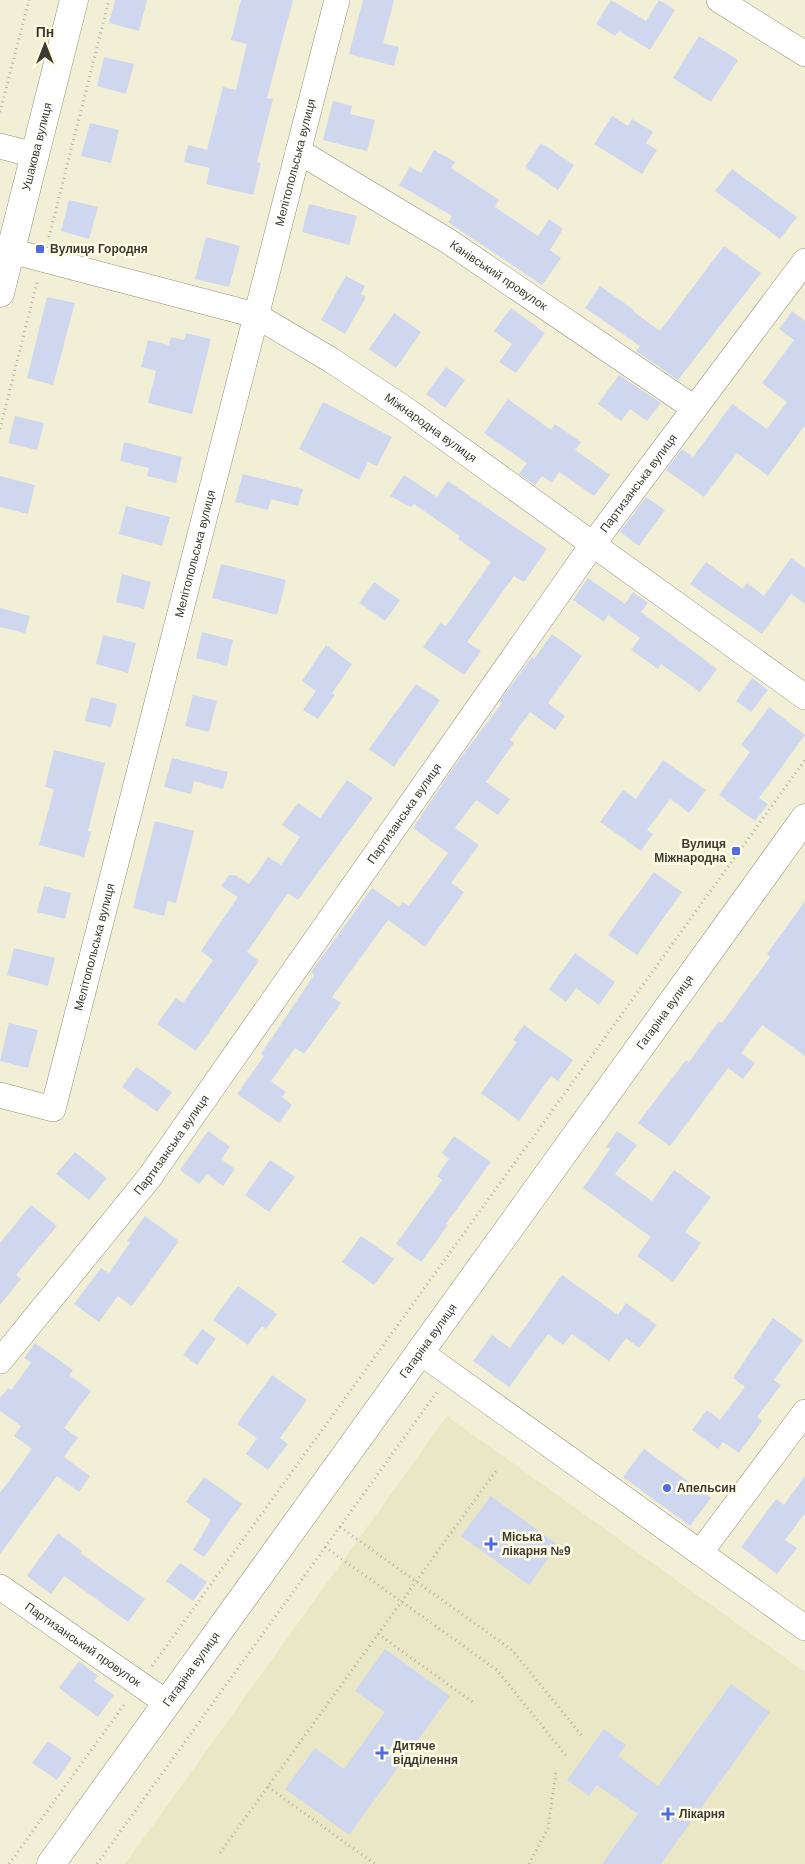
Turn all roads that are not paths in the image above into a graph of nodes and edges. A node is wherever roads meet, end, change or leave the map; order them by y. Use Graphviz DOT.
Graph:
graph roads {
  1 [pos="74,0"];
  2 [pos="337,0"];
  3 [pos="719,0"];
  4 [pos="805,54"];
  5 [pos="0,146"];
  6 [pos="298,151"];
  7 [pos="34,155"];
  8 [pos="10,251"];
  9 [pos="805,260"];
  10 [pos="0,293"];
  11 [pos="255,316"];
  12 [pos="694,408"];
  13 [pos="593,544"];
  14 [pos="805,697"];
  15 [pos="805,818"];
  16 [pos="0,1095"];
  17 [pos="420,1352"];
  18 [pos="0,1361"];
  19 [pos="805,1412"];
  20 [pos="700,1553"];
  21 [pos="0,1587"];
  22 [pos="805,1628"];
  23 [pos="167,1703"];
  24 [pos="51,1864"];
  1 -- 7 [label="street, Ушакова вулиця"];
  2 -- 6 [label="street, Мелітопольська вулиця"];
  3 -- 4 [label="street"];
  5 -- 7 [label="street"];
  6 -- 11 [label="street, Мелітопольська вулиця"];
  6 -- 12 [label="street, Канівський провулок"];
  7 -- 8 [label="street, Ушакова вулиця"];
  8 -- 10 [label="street, Ушакова вулиця"];
  8 -- 11 [label="street, Міжнародна вулиця"];
  9 -- 12 [label="street, Партизанська вулиця"];
  11 -- 13 [label="street, Міжнародна вулиця"];
  11 -- 16 [label="street, Мелітопольська вулиця"];
  12 -- 13 [label="street, Партизанська вулиця"];
  13 -- 14 [label="street, Міжнародна вулиця"];
  13 -- 18 [label="street, Партизанська вулиця"];
  15 -- 17 [label="street, Гагаріна вулиця"];
  17 -- 20 [label="street"];
  17 -- 23 [label="street, Гагаріна вулиця"];
  19 -- 20 [label="street"];
  20 -- 22 [label="street"];
  21 -- 23 [label="street, Партизанський провулок"];
  23 -- 24 [label="street, Гагаріна вулиця"];
}
